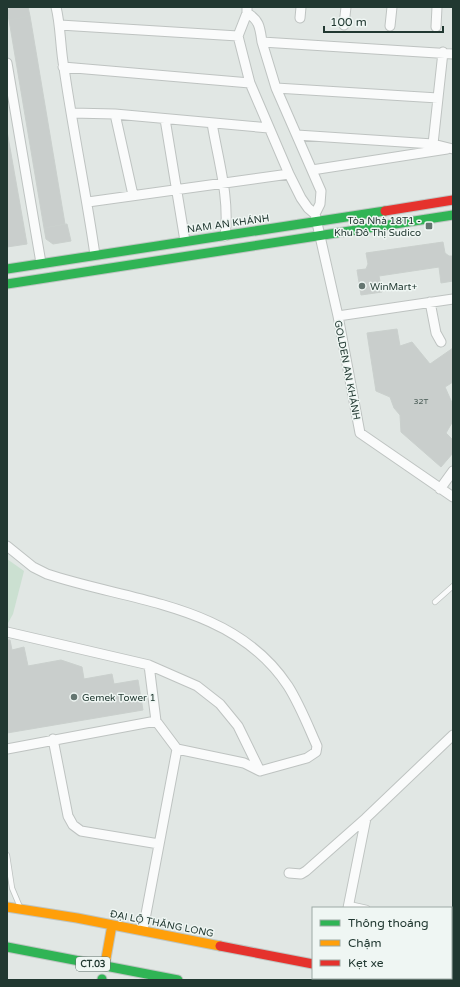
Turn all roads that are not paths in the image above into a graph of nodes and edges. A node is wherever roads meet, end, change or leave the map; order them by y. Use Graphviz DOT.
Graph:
graph roads {
  1 [pos="56,7"];
  2 [pos="301,7"];
  3 [pos="346,7"];
  4 [pos="392,7"];
  5 [pos="437,7"];
  6 [pos="247,10"];
  7 [pos="300,18"];
  8 [pos="60,25"];
  9 [pos="344,25"];
  10 [pos="390,26"];
  11 [pos="436,26"];
  12 [pos="238,36"];
  13 [pos="262,42"];
  14 [pos="443,52"];
  15 [pos="453,54"];
  16 [pos="7,63"];
  17 [pos="63,67"];
  18 [pos="250,83"];
  19 [pos="276,88"];
  20 [pos="438,98"];
  21 [pos="72,113"];
  22 [pos="116,114"];
  23 [pos="165,119"];
  24 [pos="212,123"];
  25 [pos="269,128"];
  26 [pos="297,135"];
  27 [pos="434,144"];
  28 [pos="452,149"];
  29 [pos="312,170"];
  30 [pos="289,174"];
  31 [pos="222,183"];
  32 [pos="178,188"];
  33 [pos="133,195"];
  34 [pos="453,200"];
  35 [pos="88,202"];
  36 [pos="453,215"];
  37 [pos="316,217"];
  38 [pos="225,236"];
  39 [pos="320,236"];
  40 [pos="185,241"];
  41 [pos="95,255"];
  42 [pos="41,263"];
  43 [pos="10,268"];
  44 [pos="11,283"];
  45 [pos="453,299"];
  46 [pos="430,302"];
  47 [pos="338,316"];
  48 [pos="441,342"];
  49 [pos="453,471"];
  50 [pos="440,489"];
  51 [pos="453,497"];
  52 [pos="7,546"];
  53 [pos="453,586"];
  54 [pos="435,602"];
  55 [pos="7,632"];
  56 [pos="149,665"];
  57 [pos="156,721"];
  58 [pos="453,735"];
  59 [pos="53,739"];
  60 [pos="7,748"];
  61 [pos="177,749"];
  62 [pos="260,771"];
  63 [pos="366,818"];
  64 [pos="159,844"];
  65 [pos="7,855"];
  66 [pos="289,873"];
  67 [pos="7,897"];
  68 [pos="348,906"];
  69 [pos="7,907"];
  70 [pos="20,908"];
  71 [pos="112,925"];
  72 [pos="143,930"];
  73 [pos="7,947"];
  74 [pos="105,964"];
  75 [pos="312,964"];
  76 [pos="178,980"];
  1 -- 8 [label="street"];
  2 -- 7 [label="street"];
  3 -- 9 [label="street"];
  4 -- 10 [label="street"];
  5 -- 11 [label="street"];
  6 -- 12 [label="street"];
  6 -- 13 [label="street"];
  8 -- 12 [label="street"];
  8 -- 17 [label="street"];
  12 -- 18 [label="street"];
  13 -- 14 [label="street"];
  13 -- 19 [label="street"];
  14 -- 15 [label="street"];
  14 -- 20 [label="street"];
  16 -- 42 [label="street"];
  17 -- 18 [label="street"];
  17 -- 21 [label="street"];
  18 -- 25 [label="street"];
  19 -- 20 [label="street"];
  19 -- 26 [label="street"];
  20 -- 27 [label="street"];
  21 -- 22 [label="street"];
  21 -- 35 [label="street"];
  22 -- 23 [label="street"];
  22 -- 33 [label="street"];
  23 -- 24 [label="street"];
  23 -- 32 [label="street"];
  24 -- 25 [label="street"];
  24 -- 31 [label="street"];
  25 -- 30 [label="street"];
  26 -- 27 [label="street"];
  26 -- 29 [label="street"];
  27 -- 28 [label="street"];
  28 -- 29 [label="street"];
  29 -- 37 [label="street"];
  30 -- 31 [label="street"];
  30 -- 37 [label="street"];
  31 -- 32 [label="street"];
  31 -- 38 [label="street"];
  32 -- 33 [label="street"];
  32 -- 40 [label="street"];
  33 -- 35 [label="street"];
  34 -- 37 [label="main road, NAM AN KHÁNH"];
  35 -- 41 [label="street"];
  36 -- 39 [label="main road"];
  37 -- 38 [label="main road, NAM AN KHÁNH"];
  37 -- 39 [label="street, GOLDEN AN KHÁNH"];
  38 -- 40 [label="main road, NAM AN KHÁNH"];
  39 -- 44 [label="main road"];
  39 -- 47 [label="street, GOLDEN AN KHÁNH"];
  40 -- 41 [label="main road, NAM AN KHÁNH"];
  41 -- 42 [label="main road, NAM AN KHÁNH"];
  42 -- 43 [label="main road, NAM AN KHÁNH"];
  43 -- 44 [label="main road"];
  45 -- 46 [label="street"];
  46 -- 47 [label="street"];
  46 -- 48 [label="street"];
  47 -- 50 [label="street, GOLDEN AN KHÁNH"];
  49 -- 50 [label="street"];
  50 -- 51 [label="street, GOLDEN AN KHÁNH"];
  52 -- 62 [label="street"];
  53 -- 54 [label="lane"];
  55 -- 56 [label="street"];
  56 -- 57 [label="street"];
  56 -- 62 [label="street"];
  57 -- 59 [label="street"];
  57 -- 61 [label="street"];
  58 -- 63 [label="street"];
  59 -- 60 [label="street"];
  59 -- 64 [label="street"];
  61 -- 62 [label="street"];
  61 -- 64 [label="street"];
  63 -- 66 [label="street"];
  63 -- 68 [label="street"];
  64 -- 72 [label="street"];
  65 -- 70 [label="lane"];
  67 -- 70 [label="main road"];
  69 -- 70 [label="main road, ĐẠI LỘ THĂNG LONG"];
  70 -- 71 [label="main road, ĐẠI LỘ THĂNG LONG"];
  71 -- 72 [label="main road, ĐẠI LỘ THĂNG LONG"];
  71 -- 74 [label="main road"];
  72 -- 75 [label="main road, ĐẠI LỘ THĂNG LONG"];
  73 -- 76 [label="main road, CT.03"];
}
